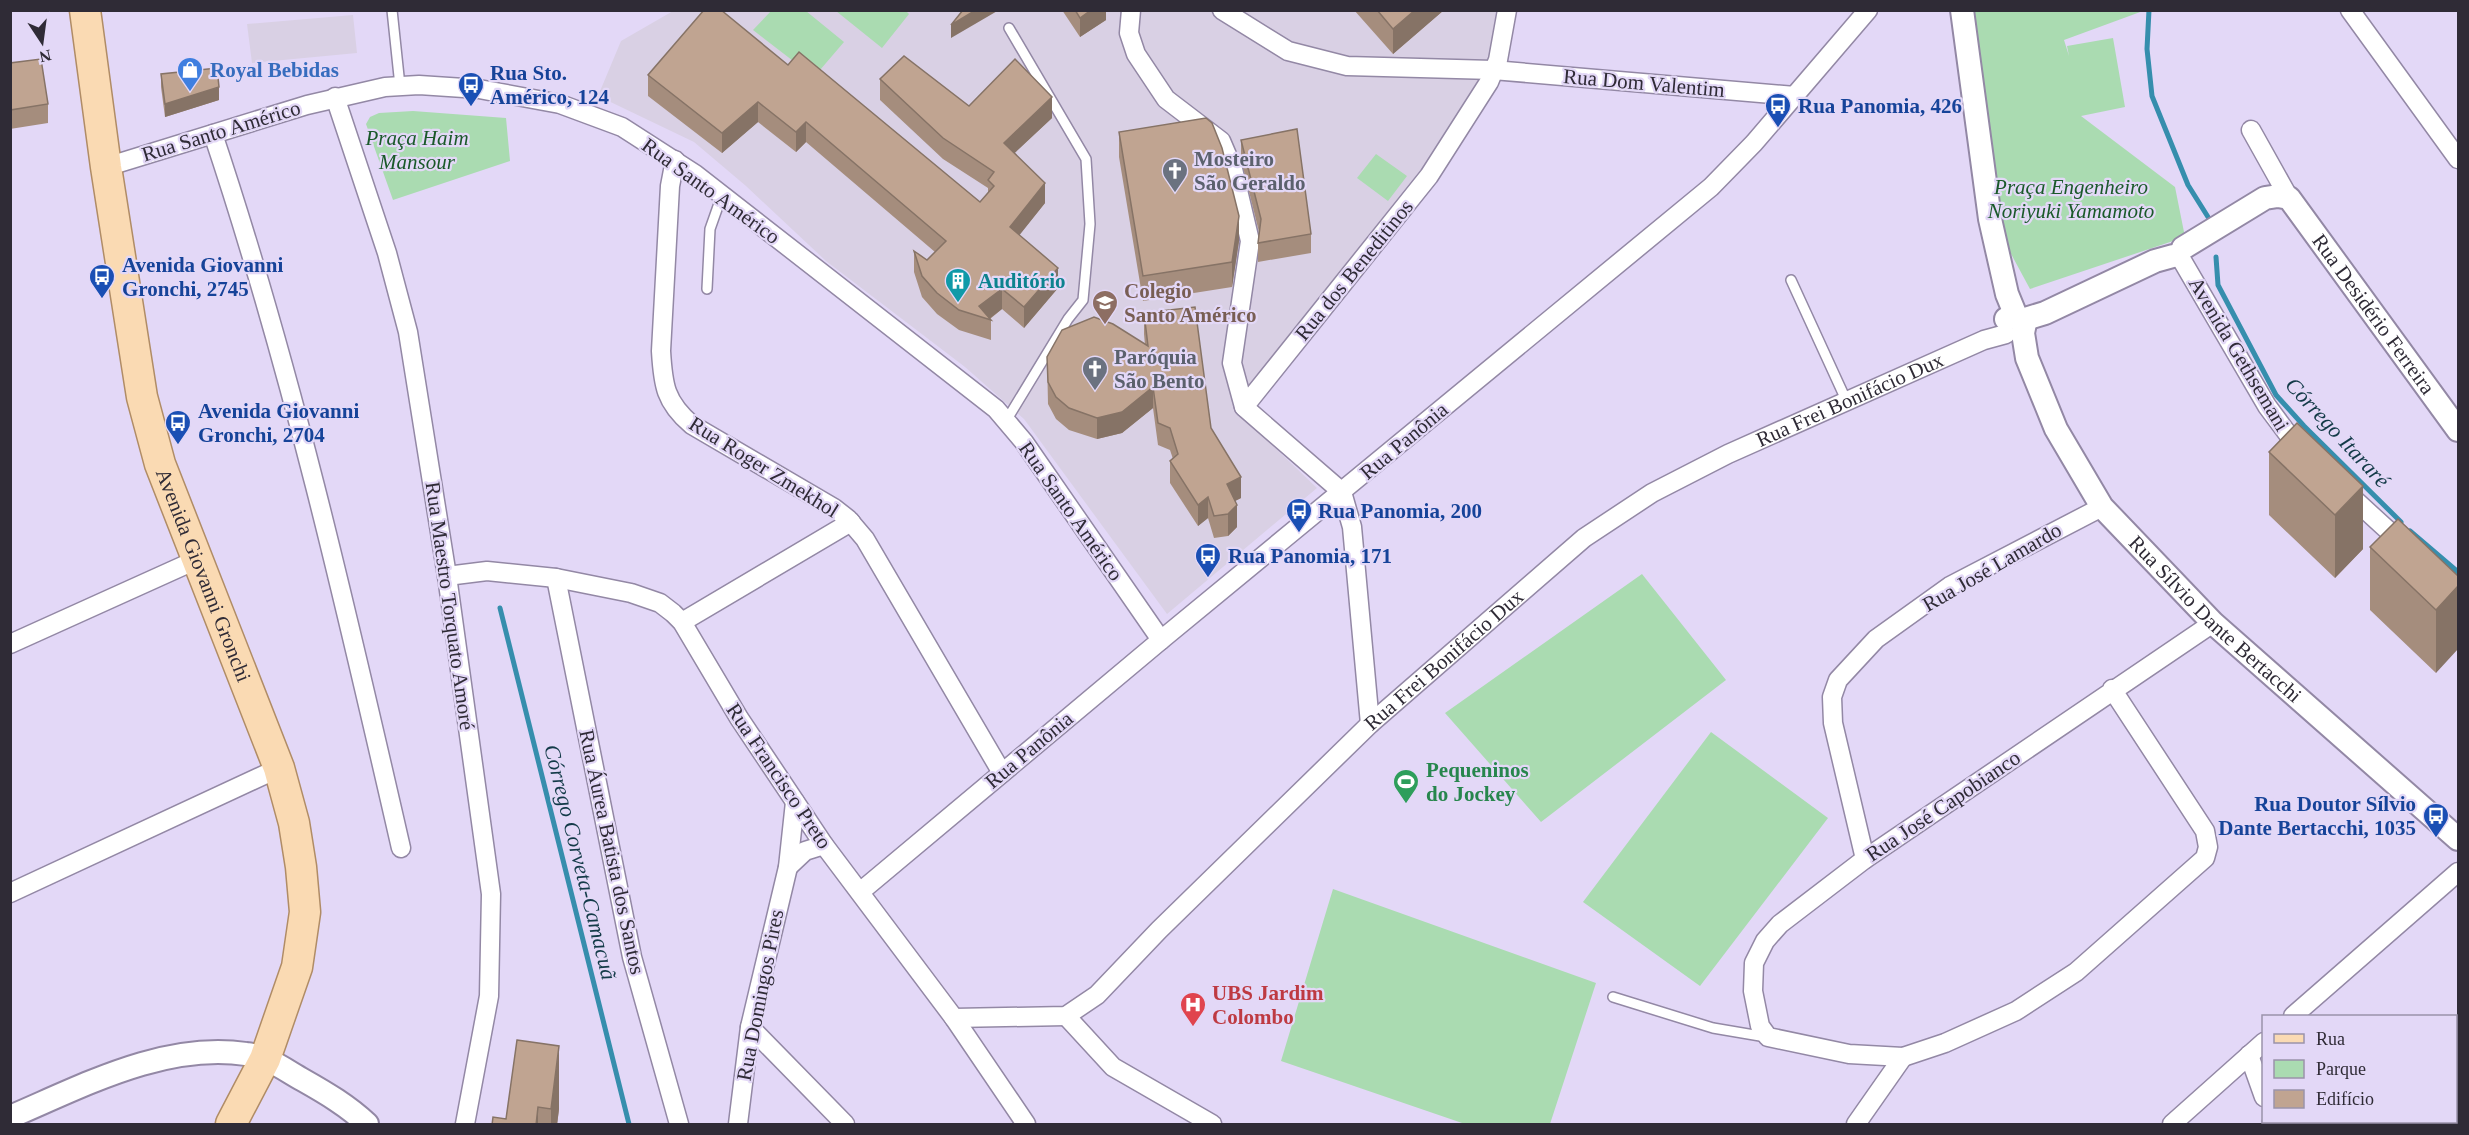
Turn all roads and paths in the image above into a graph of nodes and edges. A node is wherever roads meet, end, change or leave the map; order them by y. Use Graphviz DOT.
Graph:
graph roads {
  1 [pos="86,10"];
  2 [pos="392,10"];
  3 [pos="1131,10"];
  4 [pos="1222,10"];
  5 [pos="1507,10"];
  6 [pos="1868,10"];
  7 [pos="1962,10"];
  8 [pos="2350,10"];
  9 [pos="1009,27"];
  10 [pos="1493,70"];
  11 [pos="400,86"];
  12 [pos="1795,96"];
  13 [pos="335,97"];
  14 [pos="2251,130"];
  15 [pos="213,134"];
  16 [pos="2458,159"];
  17 [pos="675,160"];
  18 [pos="106,167"];
  19 [pos="722,194"];
  20 [pos="2289,198"];
  21 [pos="2175,253"];
  22 [pos="1791,280"];
  23 [pos="706,289"];
  24 [pos="2014,326"];
  25 [pos="1847,402"];
  26 [pos="1244,407"];
  27 [pos="1006,421"];
  28 [pos="2458,430"];
  29 [pos="1342,492"];
  30 [pos="2102,507"];
  31 [pos="851,522"];
  32 [pos="196,560"];
  33 [pos="2420,560"];
  34 [pos="447,576"];
  35 [pos="556,578"];
  36 [pos="682,622"];
  37 [pos="2213,623"];
  38 [pos="1161,640"];
  39 [pos="10,644"];
  40 [pos="2112,689"];
  41 [pos="1370,724"];
  42 [pos="279,768"];
  43 [pos="1002,773"];
  44 [pos="795,802"];
  45 [pos="793,827"];
  46 [pos="2458,839"];
  47 [pos="824,845"];
  48 [pos="401,848"];
  49 [pos="805,851"];
  50 [pos="1865,860"];
  51 [pos="788,867"];
  52 [pos="2458,873"];
  53 [pos="860,892"];
  54 [pos="10,893"];
  55 [pos="1613,997"];
  56 [pos="2295,1015"];
  57 [pos="1066,1016"];
  58 [pos="954,1018"];
  59 [pos="750,1027"];
  60 [pos="1768,1037"];
  61 [pos="2262,1044"];
  62 [pos="2249,1055"];
  63 [pos="1903,1058"];
  64 [pos="265,1059"];
  65 [pos="2262,1091"];
  66 [pos="10,1117"];
  67 [pos="231,1125"];
  68 [pos="367,1125"];
  69 [pos="465,1125"];
  70 [pos="679,1125"];
  71 [pos="738,1125"];
  72 [pos="845,1125"];
  73 [pos="1026,1125"];
  74 [pos="1212,1125"];
  75 [pos="1856,1125"];
  76 [pos="2172,1125"];
  1 -- 18 [label="main road, Avenida Giovanni Gronchi"];
  2 -- 11 [label="lane"];
  3 -- 26 [label="street"];
  4 -- 10 [label="street, Rua Dom Valentim"];
  5 -- 10 [label="street, Rua dos Beneditinos"];
  6 -- 12 [label="street, Rua Panônia"];
  7 -- 24 [label="street, Rua Sílvio Dante Bertacchi"];
  8 -- 16 [label="street"];
  9 -- 27 [label="lane"];
  10 -- 12 [label="street, Rua Dom Valentim"];
  10 -- 26 [label="street, Rua dos Beneditinos"];
  11 -- 13 [label="street, Rua Santo Américo"];
  11 -- 17 [label="street, Rua Santo Américo"];
  12 -- 29 [label="street, Rua Panônia"];
  13 -- 15 [label="street, Rua Santo Américo"];
  13 -- 34 [label="street, Rua Maestro Torquato Amoré"];
  14 -- 20 [label="street"];
  15 -- 18 [label="street, Rua Santo Américo"];
  15 -- 48 [label="street"];
  17 -- 19 [label="street, Rua Santo Américo"];
  17 -- 31 [label="street, Rua Roger Zmekhol"];
  18 -- 32 [label="main road, Avenida Giovanni Gronchi"];
  19 -- 23 [label="lane"];
  19 -- 27 [label="street, Rua Santo Américo"];
  20 -- 21 [label="street, Rua Frei Bonifácio Dux"];
  20 -- 28 [label="street, Rua Desidério Ferreira"];
  21 -- 24 [label="street, Rua Frei Bonifácio Dux"];
  21 -- 33 [label="street, Avenida Gethsemani"];
  22 -- 25 [label="lane"];
  24 -- 25 [label="street, Rua Frei Bonifácio Dux"];
  24 -- 30 [label="street, Rua Sílvio Dante Bertacchi"];
  25 -- 41 [label="street, Rua Frei Bonifácio Dux"];
  26 -- 29 [label="street"];
  27 -- 38 [label="street, Rua Santo Américo"];
  29 -- 38 [label="street, Rua Panônia"];
  29 -- 41 [label="street"];
  30 -- 37 [label="street, Rua Sílvio Dante Bertacchi"];
  30 -- 50 [label="street, Rua José Lamardo"];
  31 -- 36 [label="street"];
  31 -- 43 [label="street, Rua Roger Zmekhol"];
  32 -- 39 [label="street"];
  32 -- 42 [label="main road, Avenida Giovanni Gronchi"];
  34 -- 35 [label="street, Rua Francisco Preto"];
  34 -- 69 [label="street, Rua Maestro Torquato Amoré"];
  35 -- 36 [label="street, Rua Francisco Preto"];
  35 -- 70 [label="street, Rua Áurea Batista dos Santos"];
  36 -- 44 [label="street, Rua Francisco Preto"];
  37 -- 40 [label="street, Rua José Capobianco"];
  37 -- 46 [label="street, Rua Sílvio Dante Bertacchi"];
  38 -- 43 [label="street, Rua Panônia"];
  40 -- 50 [label="street, Rua José Capobianco"];
  40 -- 63 [label="street"];
  41 -- 57 [label="street, Rua Frei Bonifácio Dux"];
  42 -- 54 [label="street"];
  42 -- 64 [label="main road, Avenida Giovanni Gronchi"];
  43 -- 53 [label="street, Rua Panônia"];
  44 -- 45 [label="street, Rua Domingos Pires"];
  44 -- 47 [label="street, Rua Francisco Preto"];
  45 -- 49 [label="street"];
  45 -- 51 [label="street, Rua Domingos Pires"];
  47 -- 49 [label="street"];
  47 -- 53 [label="street, Rua Francisco Preto"];
  49 -- 51 [label="street"];
  50 -- 60 [label="street, Rua José Capobianco"];
  51 -- 59 [label="street, Rua Domingos Pires"];
  52 -- 56 [label="street"];
  53 -- 58 [label="street, Rua Francisco Preto"];
  55 -- 60 [label="lane"];
  57 -- 58 [label="street"];
  57 -- 74 [label="street"];
  58 -- 73 [label="street, Rua Francisco Preto"];
  59 -- 71 [label="street, Rua Domingos Pires"];
  59 -- 72 [label="street"];
  60 -- 63 [label="street"];
  61 -- 62 [label="street"];
  62 -- 65 [label="street"];
  62 -- 76 [label="street"];
  63 -- 75 [label="street"];
  64 -- 66 [label="street"];
  64 -- 67 [label="main road, Avenida Giovanni Gronchi"];
  64 -- 68 [label="street"];
}
